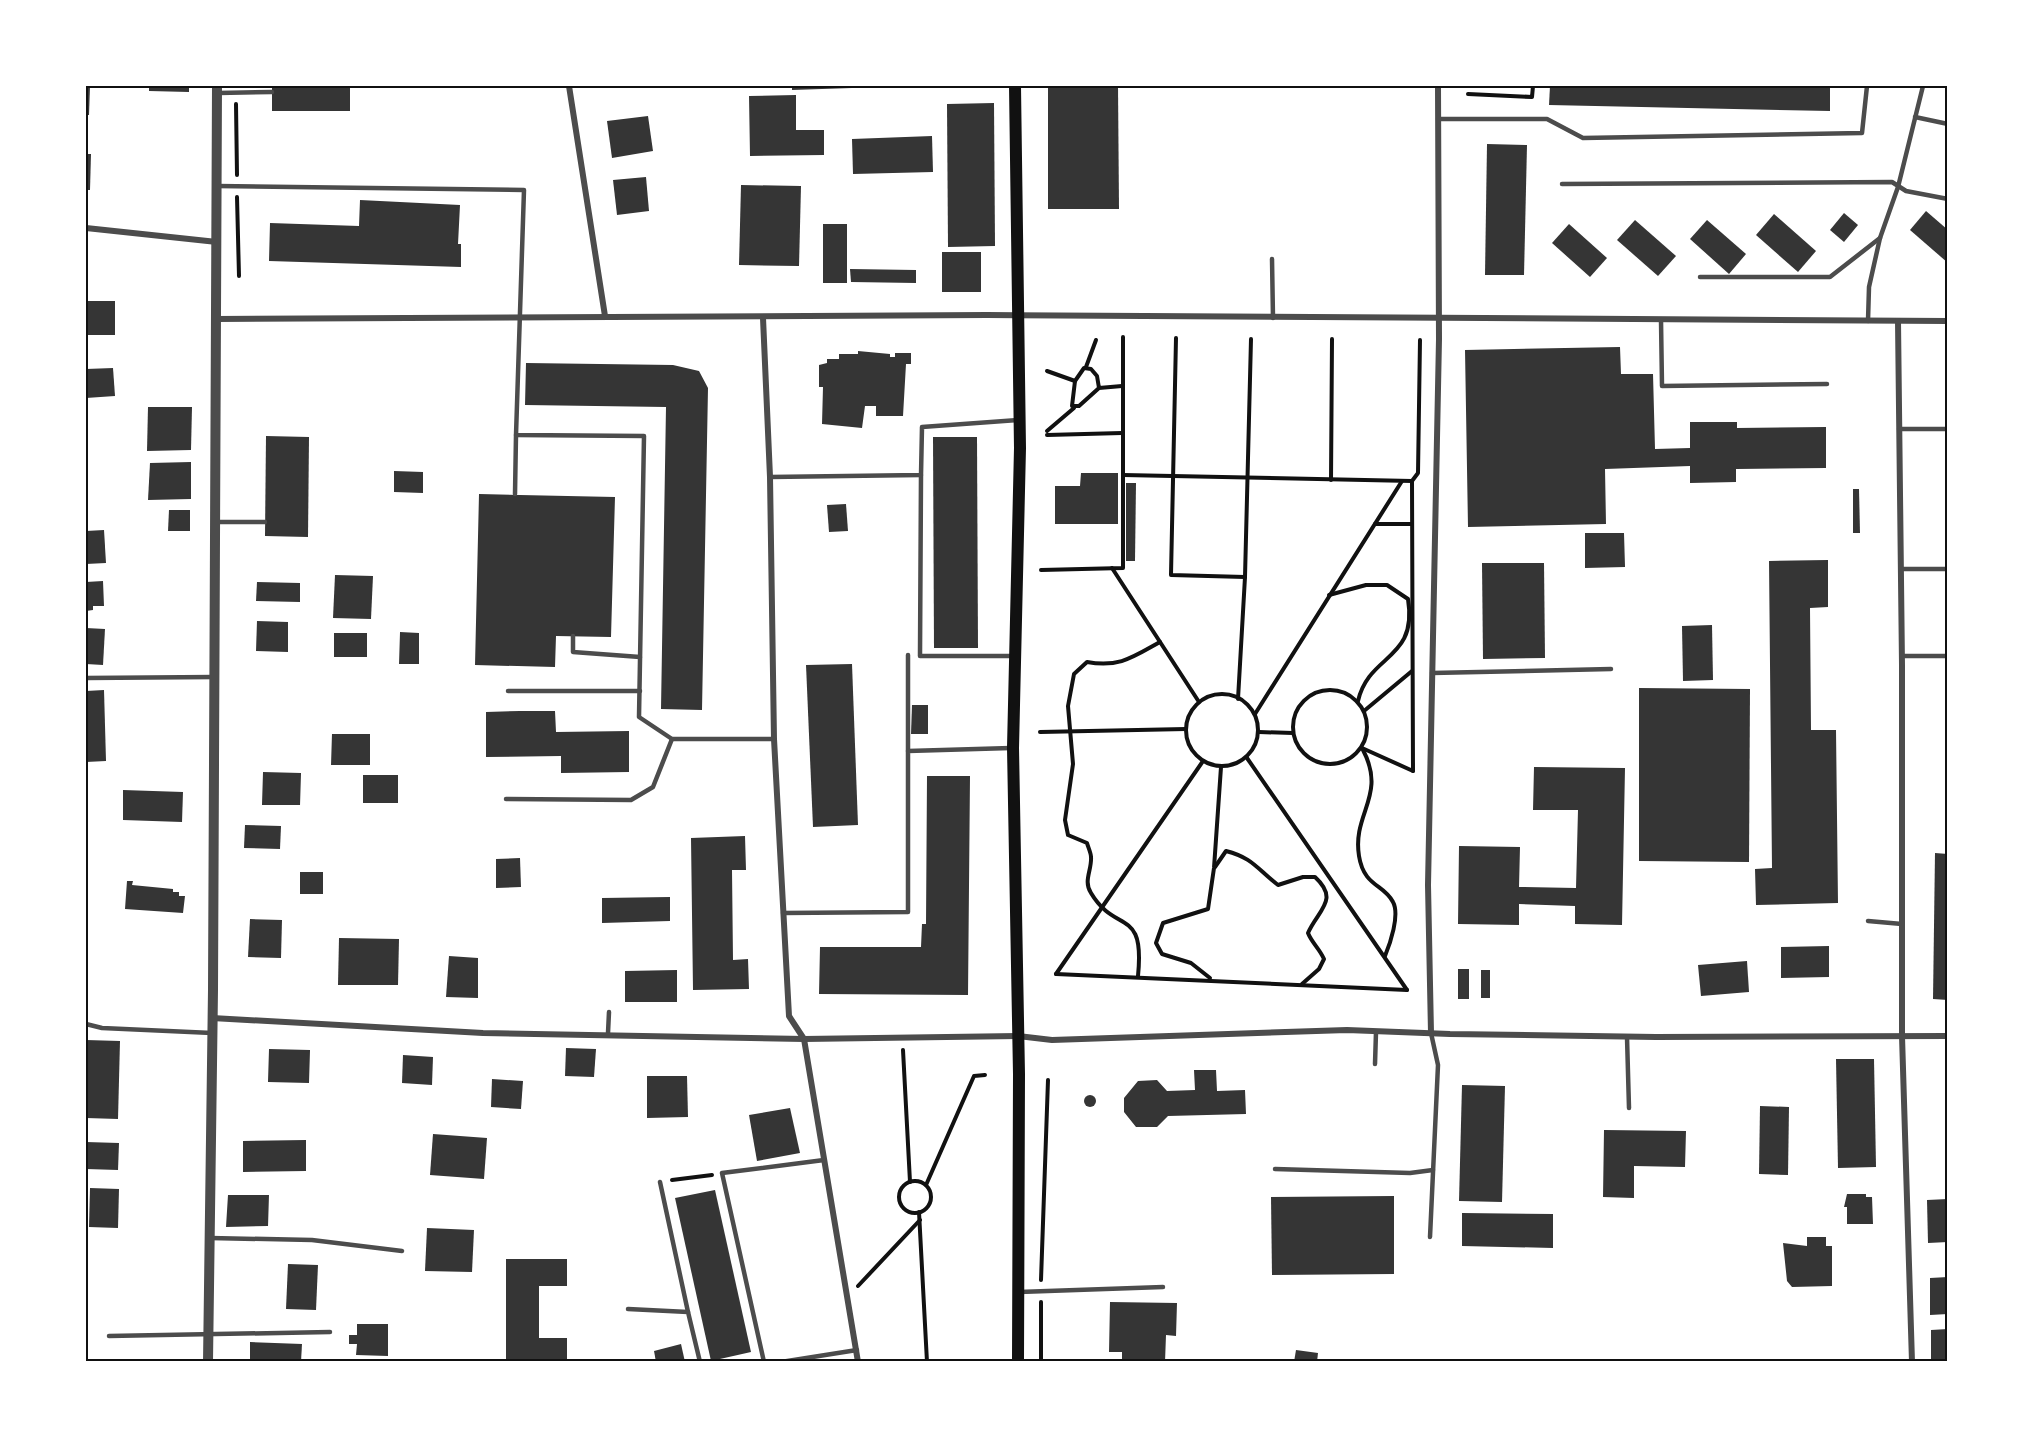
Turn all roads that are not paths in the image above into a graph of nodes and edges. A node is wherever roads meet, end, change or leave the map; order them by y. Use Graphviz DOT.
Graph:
graph roads {
  1 [pos="568,86"];
  2 [pos="1015,86"];
  3 [pos="1438,86"];
  4 [pos="1867,86"];
  5 [pos="1923,86"];
  6 [pos="217,89"];
  7 [pos="272,92"];
  8 [pos="1915,117"];
  9 [pos="1438,119"];
  10 [pos="1947,124"];
  11 [pos="1562,184"];
  12 [pos="217,186"];
  13 [pos="1898,187"];
  14 [pos="1947,199"];
  15 [pos="86,228"];
  16 [pos="1880,238"];
  17 [pos="217,242"];
  18 [pos="1272,259"];
  19 [pos="1700,278"];
  20 [pos="520,316"];
  21 [pos="605,316"];
  22 [pos="1017,316"];
  23 [pos="1438,317"];
  24 [pos="763,318"];
  25 [pos="1273,318"];
  26 [pos="216,319"];
  27 [pos="1661,320"];
  28 [pos="1868,321"];
  29 [pos="1898,321"];
  30 [pos="1947,321"];
  31 [pos="1827,384"];
  32 [pos="1019,420"];
  33 [pos="1899,429"];
  34 [pos="1947,429"];
  35 [pos="516,435"];
  36 [pos="921,475"];
  37 [pos="770,477"];
  38 [pos="515,494"];
  39 [pos="215,522"];
  40 [pos="265,522"];
  41 [pos="1901,569"];
  42 [pos="1947,569"];
  43 [pos="573,636"];
  44 [pos="908,655"];
  45 [pos="1014,656"];
  46 [pos="1902,656"];
  47 [pos="1947,656"];
  48 [pos="640,657"];
  49 [pos="1611,669"];
  50 [pos="1432,673"];
  51 [pos="214,677"];
  52 [pos="86,678"];
  53 [pos="508,691"];
  54 [pos="640,691"];
  55 [pos="672,739"];
  56 [pos="774,739"];
  57 [pos="1013,748"];
  58 [pos="908,751"];
  59 [pos="506,799"];
  60 [pos="783,914"];
  61 [pos="1868,921"];
  62 [pos="1902,924"];
  63 [pos="609,1012"];
  64 [pos="212,1018"];
  65 [pos="86,1024"];
  66 [pos="1376,1032"];
  67 [pos="212,1033"];
  68 [pos="608,1033"];
  69 [pos="1431,1033"];
  70 [pos="1018,1036"];
  71 [pos="1902,1036"];
  72 [pos="1947,1036"];
  73 [pos="1627,1037"];
  74 [pos="804,1039"];
  75 [pos="1375,1064"];
  76 [pos="1629,1108"];
  77 [pos="824,1160"];
  78 [pos="1275,1169"];
  79 [pos="1433,1170"];
  80 [pos="660,1182"];
  81 [pos="1430,1237"];
  82 [pos="209,1238"];
  83 [pos="402,1251"];
  84 [pos="1163,1287"];
  85 [pos="1019,1292"];
  86 [pos="628,1309"];
  87 [pos="688,1312"];
  88 [pos="330,1332"];
  89 [pos="208,1333"];
  90 [pos="109,1336"];
  91 [pos="856,1350"];
  92 [pos="208,1362"];
  93 [pos="700,1362"];
  94 [pos="764,1362"];
  95 [pos="781,1362"];
  96 [pos="858,1362"];
  97 [pos="1018,1362"];
  98 [pos="1912,1362"];
  1 -- 21 [label="street"];
  2 -- 22 [label="main road"];
  3 -- 9 [label="street"];
  4 -- 9 [label="lane"];
  5 -- 8 [label="lane"];
  6 -- 7 [label="lane"];
  6 -- 12 [label="street"];
  8 -- 10 [label="lane"];
  8 -- 13 [label="lane"];
  9 -- 23 [label="street"];
  11 -- 13 [label="lane"];
  12 -- 17 [label="street"];
  12 -- 20 [label="lane"];
  13 -- 14 [label="lane"];
  13 -- 16 [label="lane"];
  15 -- 17 [label="street"];
  16 -- 19 [label="lane"];
  16 -- 28 [label="lane"];
  17 -- 26 [label="street"];
  18 -- 25 [label="lane"];
  20 -- 21 [label="street"];
  20 -- 26 [label="street"];
  20 -- 35 [label="lane"];
  21 -- 24 [label="street"];
  22 -- 24 [label="street"];
  22 -- 25 [label="street"];
  22 -- 32 [label="main road"];
  23 -- 25 [label="street"];
  23 -- 27 [label="street"];
  23 -- 50 [label="street"];
  24 -- 37 [label="street"];
  26 -- 39 [label="street"];
  27 -- 28 [label="street"];
  27 -- 31 [label="lane"];
  28 -- 29 [label="street"];
  29 -- 30 [label="street"];
  29 -- 33 [label="street"];
  32 -- 36 [label="lane"];
  32 -- 45 [label="main road"];
  33 -- 34 [label="lane"];
  33 -- 41 [label="street"];
  35 -- 38 [label="lane"];
  35 -- 48 [label="lane"];
  36 -- 37 [label="lane"];
  36 -- 45 [label="lane"];
  37 -- 56 [label="street"];
  39 -- 40 [label="lane"];
  39 -- 51 [label="street"];
  41 -- 42 [label="lane"];
  41 -- 46 [label="street"];
  43 -- 48 [label="lane"];
  44 -- 58 [label="lane"];
  45 -- 57 [label="main road"];
  46 -- 47 [label="lane"];
  46 -- 62 [label="street"];
  48 -- 54 [label="lane"];
  49 -- 50 [label="lane"];
  50 -- 69 [label="street"];
  51 -- 52 [label="lane"];
  51 -- 64 [label="street"];
  53 -- 54 [label="lane"];
  54 -- 55 [label="lane"];
  55 -- 56 [label="lane"];
  55 -- 59 [label="lane"];
  56 -- 60 [label="street"];
  57 -- 58 [label="lane"];
  57 -- 70 [label="main road"];
  58 -- 60 [label="lane"];
  60 -- 74 [label="street"];
  61 -- 62 [label="lane"];
  62 -- 71 [label="street"];
  63 -- 68 [label="lane"];
  64 -- 67 [label="street"];
  64 -- 68 [label="street"];
  65 -- 67 [label="lane"];
  66 -- 69 [label="street"];
  66 -- 70 [label="street"];
  66 -- 75 [label="lane"];
  67 -- 82 [label="street"];
  68 -- 74 [label="street"];
  69 -- 73 [label="street"];
  69 -- 79 [label="lane"];
  70 -- 74 [label="street"];
  70 -- 85 [label="main road"];
  71 -- 72 [label="street"];
  71 -- 73 [label="street"];
  71 -- 98 [label="street"];
  73 -- 76 [label="lane"];
  74 -- 77 [label="street"];
  77 -- 91 [label="street"];
  77 -- 94 [label="lane"];
  78 -- 79 [label="lane"];
  79 -- 81 [label="lane"];
  80 -- 87 [label="lane"];
  82 -- 83 [label="lane"];
  82 -- 89 [label="street"];
  84 -- 85 [label="lane"];
  85 -- 97 [label="main road"];
  86 -- 87 [label="lane"];
  87 -- 93 [label="lane"];
  88 -- 89 [label="lane"];
  89 -- 90 [label="lane"];
  89 -- 92 [label="street"];
  91 -- 95 [label="lane"];
  91 -- 96 [label="street"];
}
